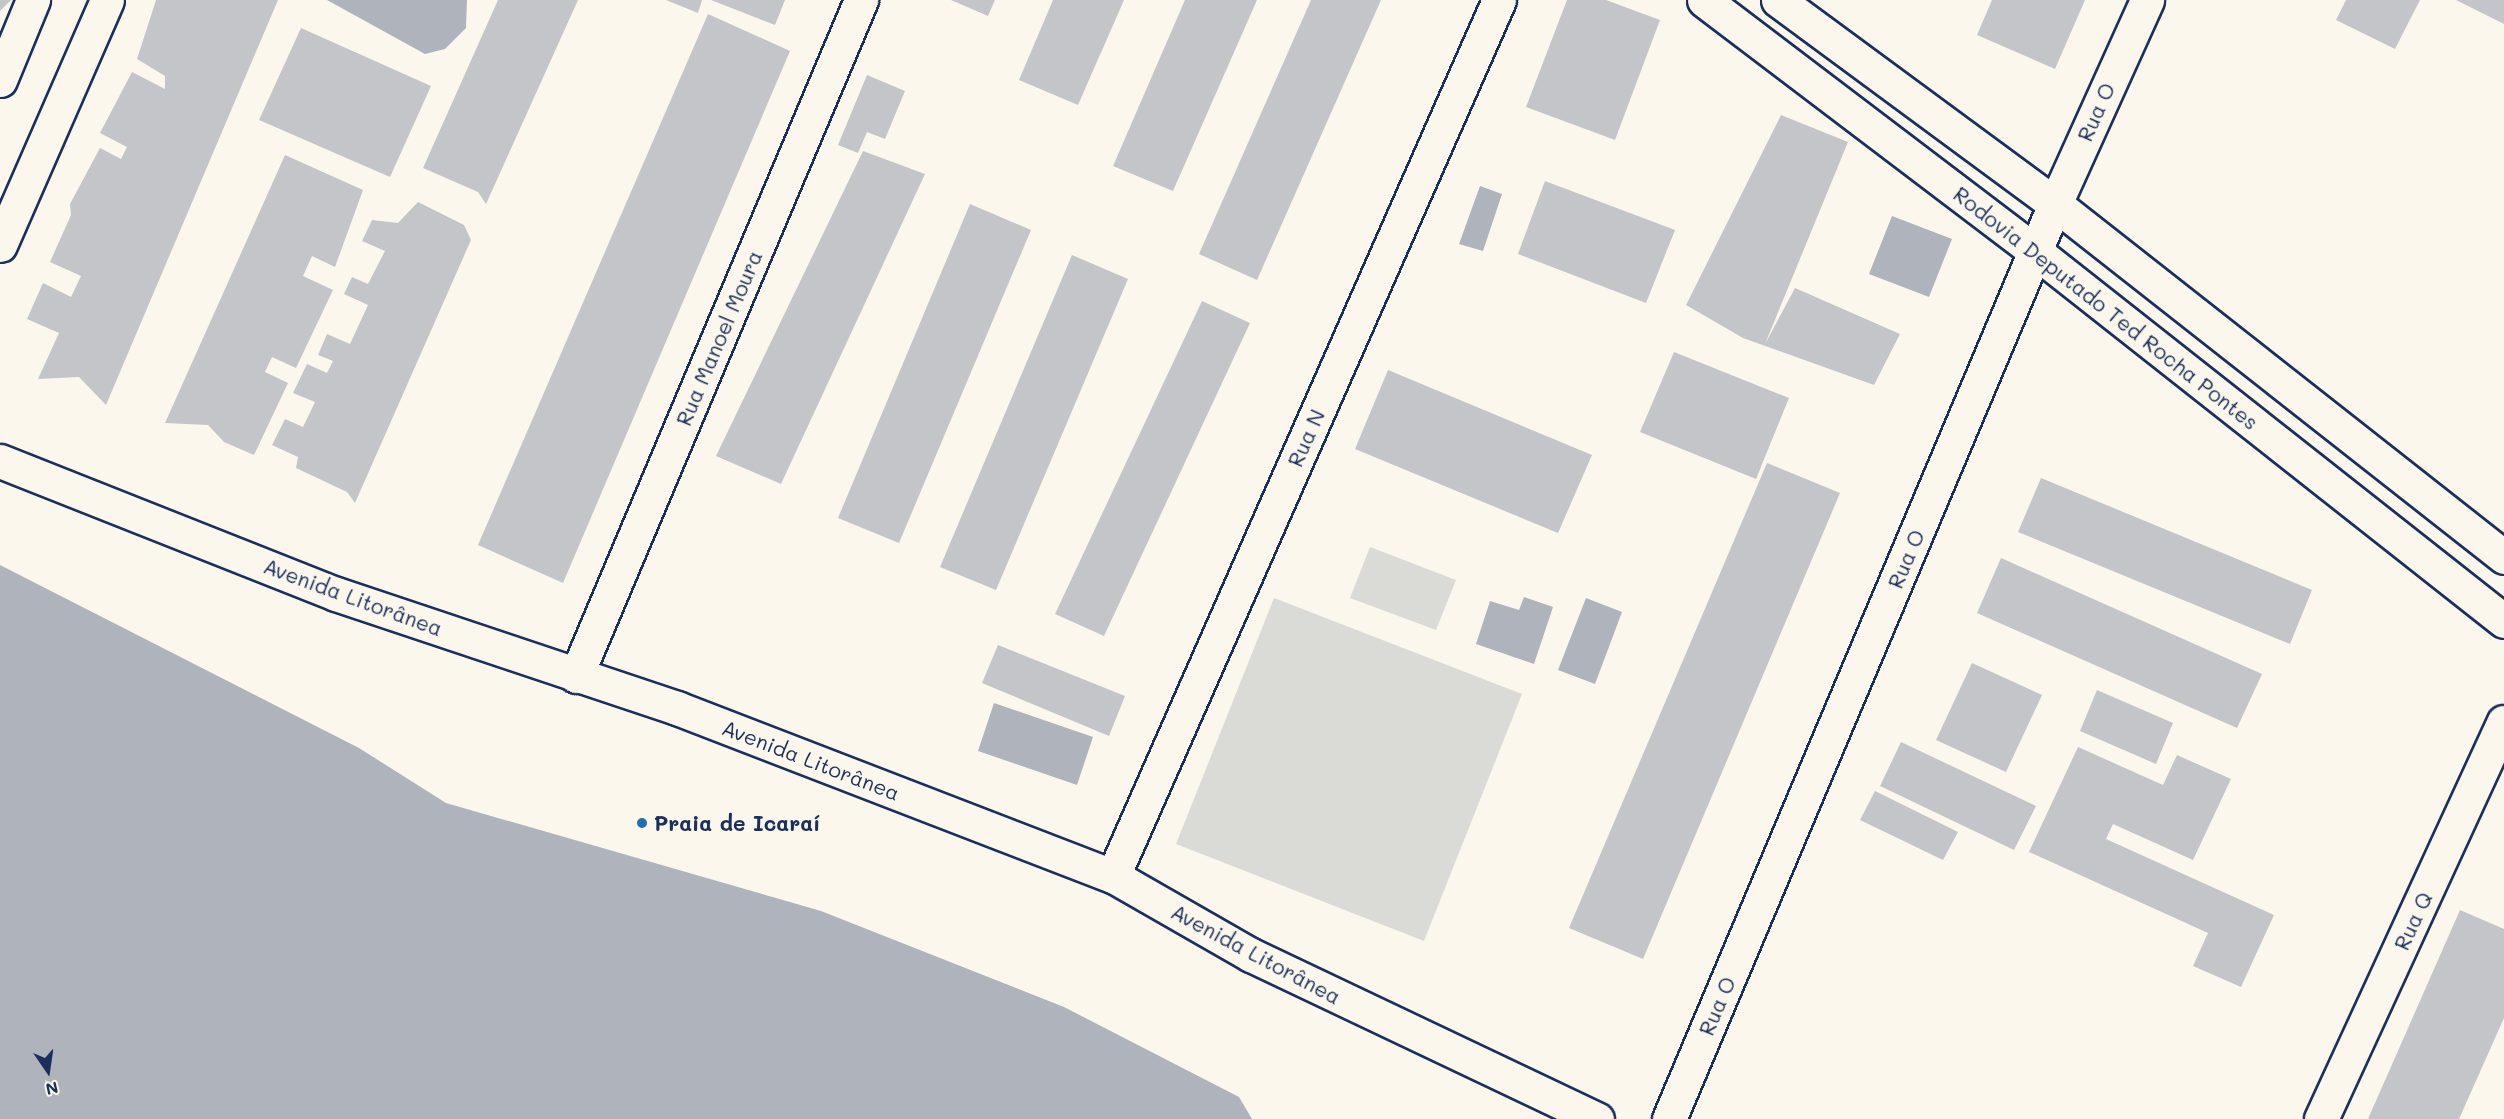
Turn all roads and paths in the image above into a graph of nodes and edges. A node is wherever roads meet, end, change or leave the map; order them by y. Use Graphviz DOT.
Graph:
graph roads {
  1 [pos="33,0"];
  2 [pos="107,0"];
  3 [pos="861,0"];
  4 [pos="1499,0"];
  5 [pos="1704,0"];
  6 [pos="1778,0"];
  7 [pos="2147,0"];
  8 [pos="0,80"];
  9 [pos="2055,204"];
  10 [pos="0,245"];
  11 [pos="2036,252"];
  12 [pos="0,461"];
  13 [pos="2504,557"];
  14 [pos="2504,621"];
  15 [pos="576,676"];
  16 [pos="2504,722"];
  17 [pos="1113,876"];
  18 [pos="1597,1119"];
  19 [pos="1669,1119"];
  20 [pos="2321,1119"];
  1 -- 8 [label="street"];
  2 -- 10 [label="street"];
  3 -- 15 [label="street, Rua Manoel Moura"];
  4 -- 17 [label="street, Rua N"];
  5 -- 11 [label="street, Rodovia Deputado Ted Rocha Pontes"];
  6 -- 9 [label="street"];
  7 -- 9 [label="street, Rua O"];
  9 -- 11 [label="street, Rua O"];
  9 -- 13 [label="street"];
  11 -- 14 [label="street, Rodovia Deputado Ted Rocha Pontes"];
  11 -- 19 [label="street, Rua O"];
  12 -- 15 [label="street, Avenida Litorânea"];
  15 -- 17 [label="street, Avenida Litorânea"];
  16 -- 20 [label="street, Rua Q"];
  17 -- 18 [label="street, Avenida Litorânea"];
}
